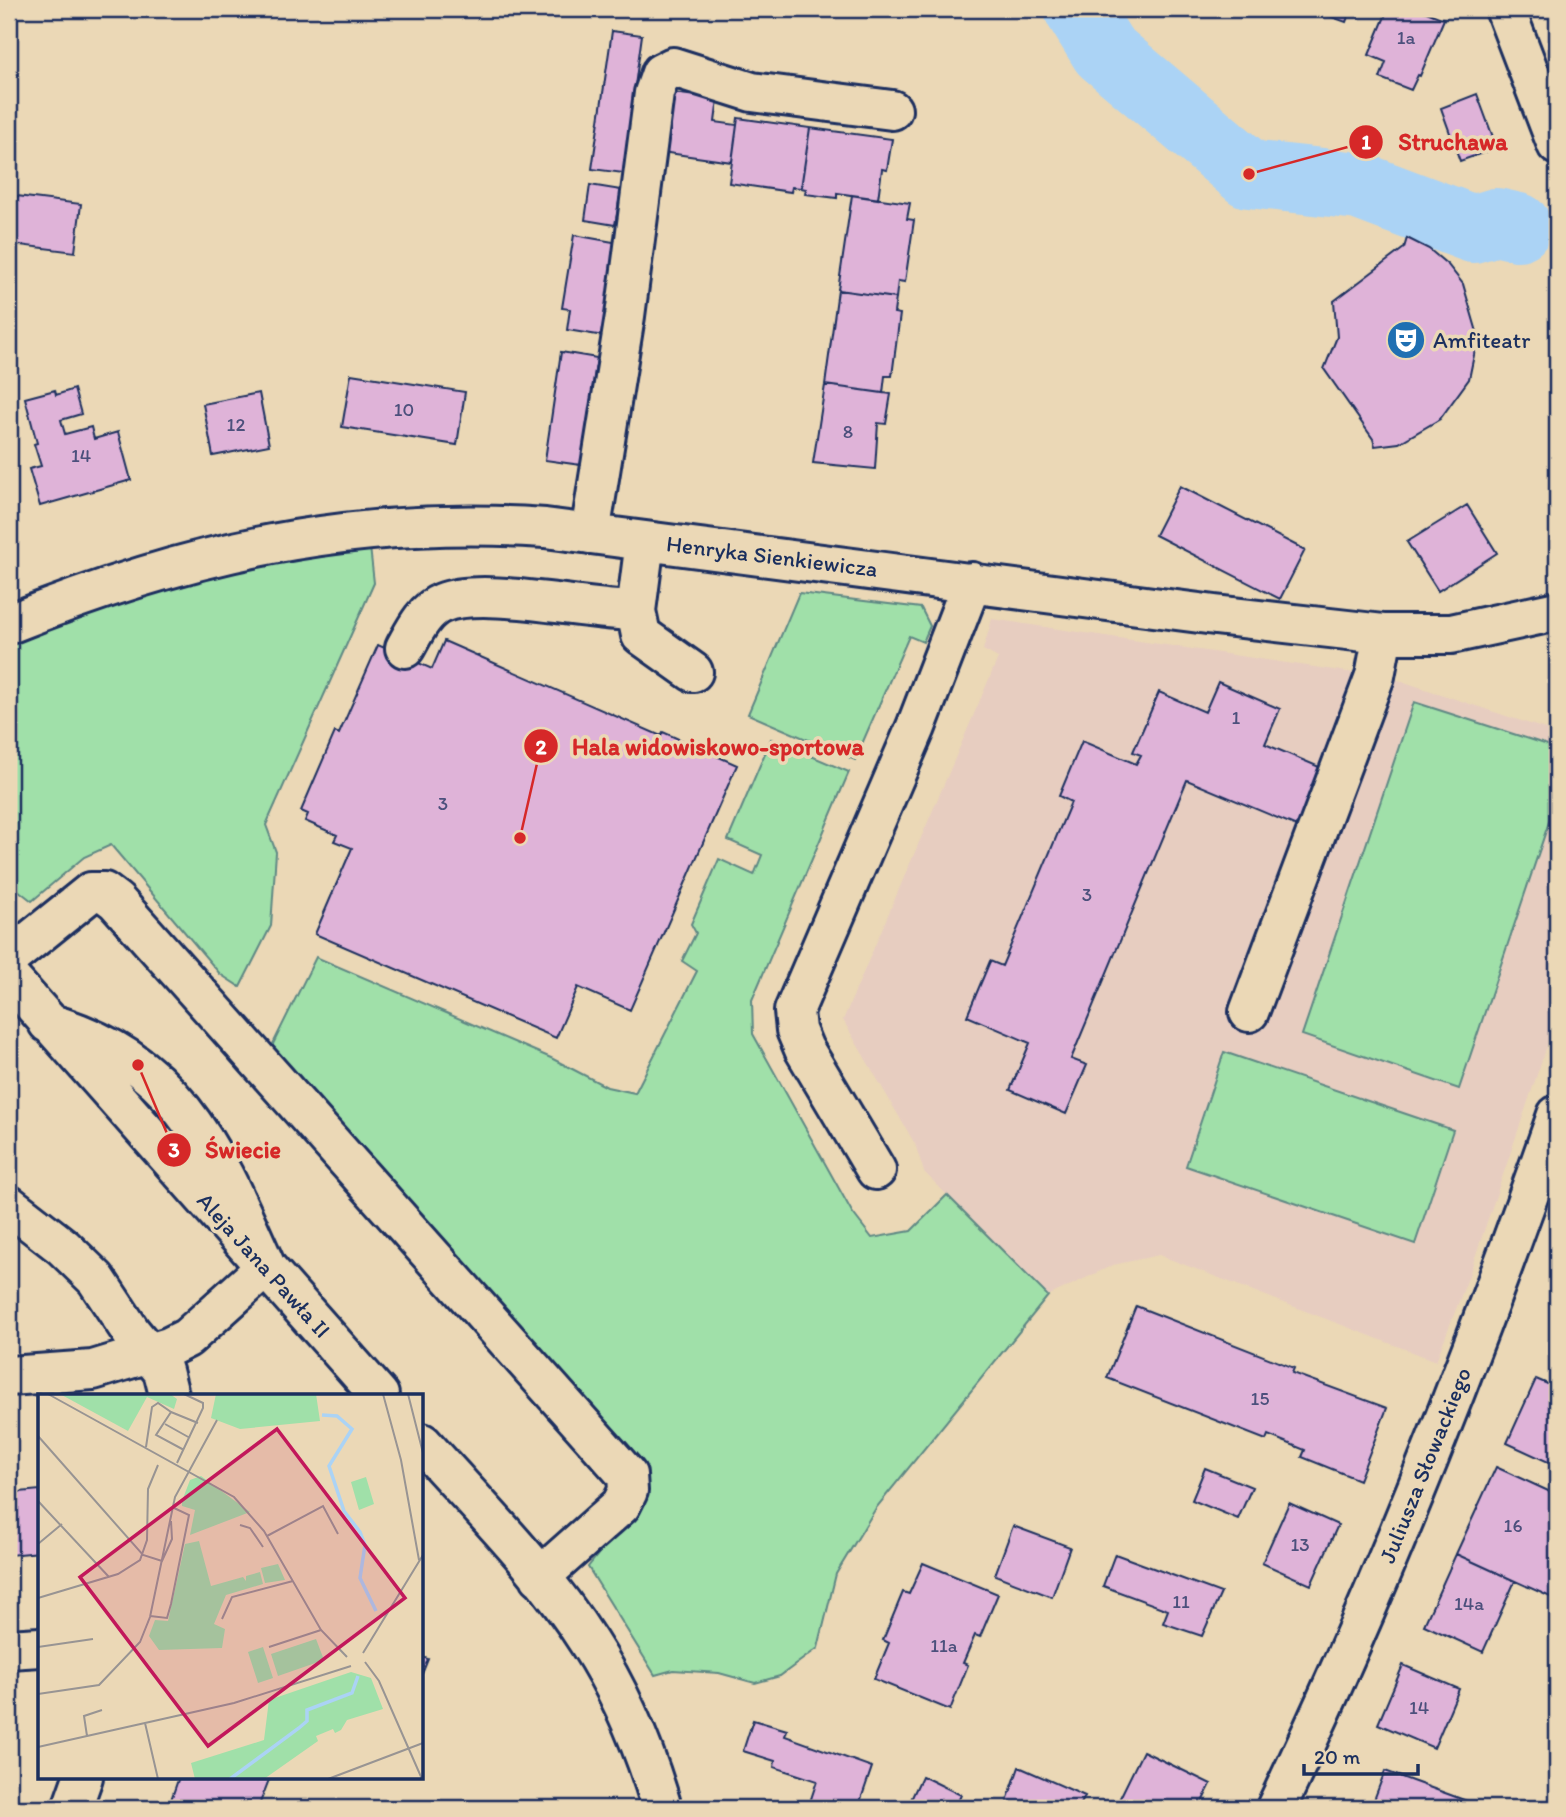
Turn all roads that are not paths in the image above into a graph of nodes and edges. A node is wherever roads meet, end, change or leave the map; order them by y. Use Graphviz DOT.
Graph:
graph roads {
  1 [pos="1505,9"];
  2 [pos="892,110"];
  3 [pos="1557,145"];
  4 [pos="590,534"];
  5 [pos="645,541"];
  6 [pos="972,582"];
  7 [pos="1553,609"];
  8 [pos="636,611"];
  9 [pos="9,624"];
  10 [pos="1383,634"];
  11 [pos="405,648"];
  12 [pos="693,672"];
  13 [pos="9,958"];
  14 [pos="9,977"];
  15 [pos="1250,1012"];
  16 [pos="1557,1115"];
  17 [pos="876,1170"];
  18 [pos="9,1205"];
  19 [pos="266,1267"];
  20 [pos="150,1354"];
  21 [pos="9,1376"];
  22 [pos="169,1394"];
  23 [pos="378,1394"];
  24 [pos="424,1445"];
  25 [pos="540,1577"];
  26 [pos="38,1647"];
  27 [pos="9,1649"];
  28 [pos="83,1778"];
  29 [pos="72,1808"];
  30 [pos="662,1808"];
  31 [pos="1276,1808"];
  1 -- 3 [label="street"];
  2 -- 4 [label="street"];
  4 -- 5 [label="street, Henryka Sienkiewicza"];
  4 -- 9 [label="street, Henryka Sienkiewicza"];
  5 -- 6 [label="street, Henryka Sienkiewicza"];
  5 -- 8 [label="street"];
  6 -- 10 [label="street, Henryka Sienkiewicza"];
  6 -- 17 [label="street"];
  7 -- 10 [label="street, Henryka Sienkiewicza"];
  8 -- 11 [label="street"];
  8 -- 12 [label="street"];
  10 -- 15 [label="street"];
  13 -- 25 [label="street"];
  14 -- 19 [label="street, Aleja Jana Pawła II"];
  16 -- 31 [label="street, Juliusza Słowackiego"];
  18 -- 20 [label="street"];
  19 -- 20 [label="street"];
  19 -- 23 [label="street, Aleja Jana Pawła II"];
  20 -- 21 [label="street"];
  20 -- 22 [label="street"];
  24 -- 25 [label="street"];
  25 -- 30 [label="street"];
  26 -- 27 [label="street"];
  28 -- 29 [label="street"];
}
